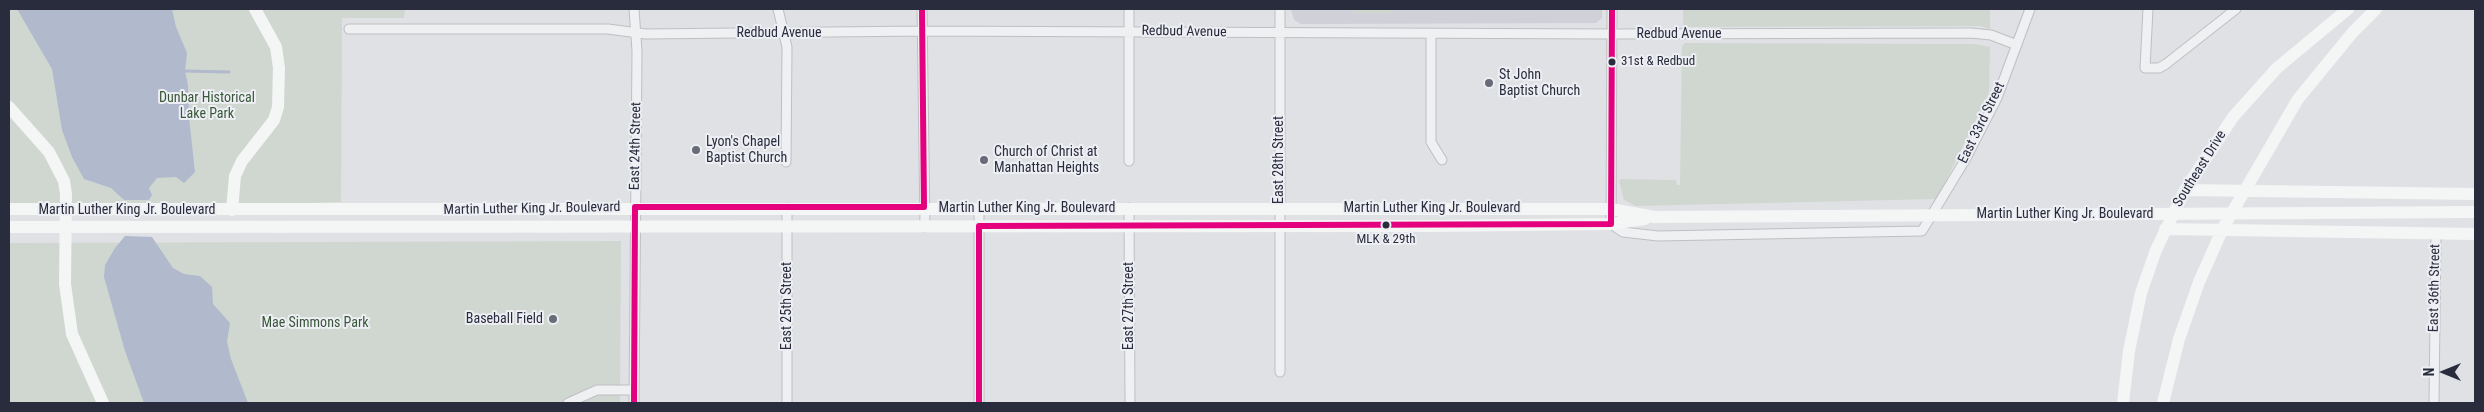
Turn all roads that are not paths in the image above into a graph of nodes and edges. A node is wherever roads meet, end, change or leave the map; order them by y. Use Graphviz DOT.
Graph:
graph roads {
  1 [pos="255,9"];
  2 [pos="634,9"];
  3 [pos="778,9"];
  4 [pos="922,9"];
  5 [pos="1129,9"];
  6 [pos="1280,9"];
  7 [pos="1612,9"];
  8 [pos="2030,9"];
  9 [pos="2148,9"];
  10 [pos="2236,9"];
  11 [pos="2348,9"];
  12 [pos="2376,9"];
  13 [pos="349,29"];
  14 [pos="922,31"];
  15 [pos="636,32"];
  16 [pos="1129,32"];
  17 [pos="783,33"];
  18 [pos="1280,33"];
  19 [pos="1431,34"];
  20 [pos="1612,34"];
  21 [pos="2017,45"];
  22 [pos="9,107"];
  23 [pos="1442,160"];
  24 [pos="1129,161"];
  25 [pos="786,162"];
  26 [pos="2185,190"];
  27 [pos="2244,190"];
  28 [pos="2475,194"];
  29 [pos="635,207"];
  30 [pos="924,207"];
  31 [pos="787,208"];
  32 [pos="1129,208"];
  33 [pos="1279,208"];
  34 [pos="9,209"];
  35 [pos="66,209"];
  36 [pos="979,209"];
  37 [pos="1611,209"];
  38 [pos="232,210"];
  39 [pos="2475,212"];
  40 [pos="1654,217"];
  41 [pos="1610,224"];
  42 [pos="635,226"];
  43 [pos="787,226"];
  44 [pos="979,226"];
  45 [pos="1129,226"];
  46 [pos="1279,226"];
  47 [pos="9,227"];
  48 [pos="66,227"];
  49 [pos="925,227"];
  50 [pos="2222,228"];
  51 [pos="2165,229"];
  52 [pos="2436,234"];
  53 [pos="2475,234"];
  54 [pos="1280,372"];
  55 [pos="634,390"];
  56 [pos="103,403"];
  57 [pos="568,403"];
  58 [pos="634,403"];
  59 [pos="787,403"];
  60 [pos="979,403"];
  61 [pos="1130,403"];
  62 [pos="2123,403"];
  63 [pos="2162,403"];
  64 [pos="2434,403"];
  1 -- 38 [label="main road"];
  2 -- 15 [label="street, East 24th Street"];
  3 -- 17 [label="street"];
  4 -- 14 [label="street"];
  5 -- 16 [label="street"];
  6 -- 18 [label="street, East 28th Street"];
  7 -- 20 [label="street"];
  8 -- 21 [label="street, East 33rd Street"];
  9 -- 10 [label="street"];
  11 -- 26 [label="main road, Southeast Drive"];
  12 -- 27 [label="main road"];
  13 -- 15 [label="street, Redbud Avenue"];
  14 -- 16 [label="street, Redbud Avenue"];
  14 -- 17 [label="street, Redbud Avenue"];
  14 -- 30 [label="street"];
  15 -- 17 [label="street, Redbud Avenue"];
  15 -- 29 [label="street, East 24th Street"];
  16 -- 18 [label="street, Redbud Avenue"];
  16 -- 24 [label="street"];
  17 -- 25 [label="street"];
  18 -- 19 [label="street, Redbud Avenue"];
  18 -- 33 [label="street, East 28th Street"];
  19 -- 20 [label="street, Redbud Avenue"];
  19 -- 23 [label="street"];
  20 -- 21 [label="street, Redbud Avenue"];
  20 -- 37 [label="street"];
  21 -- 41 [label="street, East 33rd Street"];
  22 -- 35 [label="main road"];
  26 -- 27 [label="main road"];
  26 -- 51 [label="main road, Southeast Drive"];
  27 -- 28 [label="main road"];
  27 -- 50 [label="main road"];
  29 -- 31 [label="main road, Martin Luther King Jr. Boulevard"];
  29 -- 38 [label="main road, Martin Luther King Jr. Boulevard"];
  29 -- 42 [label="street, East 24th Street"];
  30 -- 31 [label="main road, Martin Luther King Jr. Boulevard"];
  30 -- 36 [label="main road, Martin Luther King Jr. Boulevard"];
  30 -- 49 [label="street"];
  31 -- 43 [label="street, East 25th Street"];
  32 -- 33 [label="main road, Martin Luther King Jr. Boulevard"];
  32 -- 36 [label="main road, Martin Luther King Jr. Boulevard"];
  32 -- 45 [label="street, East 27th Street"];
  33 -- 37 [label="main road, Martin Luther King Jr. Boulevard"];
  33 -- 46 [label="street, East 28th Street"];
  34 -- 35 [label="main road, Martin Luther King Jr. Boulevard"];
  35 -- 38 [label="main road, Martin Luther King Jr. Boulevard"];
  35 -- 48 [label="main road"];
  36 -- 44 [label="street"];
  37 -- 40 [label="main road, Martin Luther King Jr. Boulevard"];
  37 -- 41 [label="street"];
  39 -- 40 [label="main road, Martin Luther King Jr. Boulevard, bridge"];
  40 -- 41 [label="main road, Martin Luther King Jr. Boulevard"];
  41 -- 46 [label="main road, Martin Luther King Jr. Boulevard"];
  42 -- 43 [label="main road, Martin Luther King Jr. Boulevard"];
  42 -- 48 [label="main road, Martin Luther King Jr. Boulevard"];
  42 -- 55 [label="street, East 24th Street"];
  43 -- 49 [label="main road, Martin Luther King Jr. Boulevard"];
  43 -- 59 [label="street, East 25th Street"];
  44 -- 45 [label="main road, Martin Luther King Jr. Boulevard"];
  44 -- 49 [label="main road, Martin Luther King Jr. Boulevard"];
  44 -- 60 [label="street"];
  45 -- 46 [label="main road, Martin Luther King Jr. Boulevard"];
  45 -- 61 [label="street, East 27th Street"];
  46 -- 54 [label="street, East 28th Street"];
  47 -- 48 [label="main road, Martin Luther King Jr. Boulevard"];
  48 -- 56 [label="main road"];
  50 -- 51 [label="main road"];
  50 -- 52 [label="main road"];
  50 -- 63 [label="main road"];
  51 -- 62 [label="main road, Southeast Drive"];
  52 -- 53 [label="main road"];
  52 -- 64 [label="street, East 36th Street"];
  55 -- 57 [label="street"];
  55 -- 58 [label="street, East 24th Street"];
}
